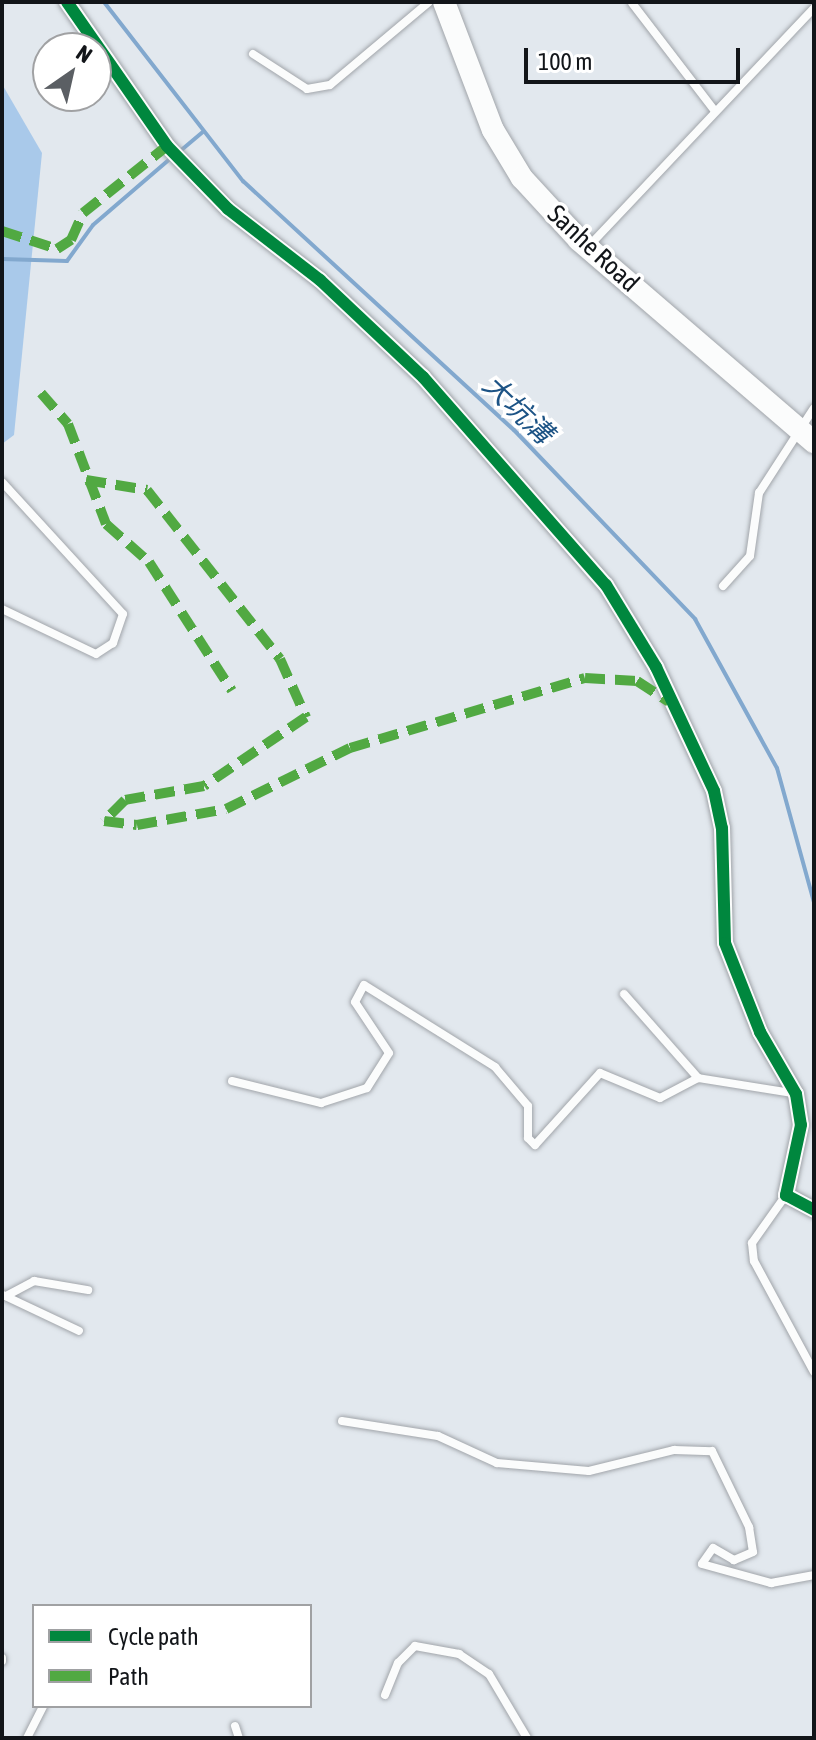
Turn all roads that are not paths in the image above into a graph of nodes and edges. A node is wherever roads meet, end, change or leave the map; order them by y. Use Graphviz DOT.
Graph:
graph roads {
  1 [pos="67,2"];
  2 [pos="429,2"];
  3 [pos="444,2"];
  4 [pos="632,3"];
  5 [pos="814,8"];
  6 [pos="253,54"];
  7 [pos="715,111"];
  8 [pos="587,247"];
  9 [pos="814,408"];
  10 [pos="808,437"];
  11 [pos="2,482"];
  12 [pos="723,586"];
  13 [pos="2,609"];
  14 [pos="624,994"];
  15 [pos="698,1078"];
  16 [pos="232,1081"];
  17 [pos="796,1094"];
  18 [pos="786,1195"];
  19 [pos="814,1210"];
  20 [pos="88,1290"];
  21 [pos="4,1295"];
  22 [pos="79,1331"];
  23 [pos="814,1372"];
  24 [pos="342,1421"];
  25 [pos="814,1575"];
  26 [pos="385,1695"];
  27 [pos="42,1708"];
  28 [pos="235,1726"];
  29 [pos="27,1738"];
  30 [pos="239,1738"];
  31 [pos="527,1738"];
  1 -- 17 [label="street"];
  2 -- 6 [label="lane"];
  3 -- 8 [label="main road, Sanhe Road"];
  4 -- 7 [label="lane"];
  5 -- 7 [label="lane"];
  7 -- 8 [label="lane"];
  8 -- 10 [label="main road, Sanhe Road"];
  9 -- 10 [label="lane"];
  10 -- 12 [label="lane"];
  11 -- 13 [label="lane"];
  14 -- 15 [label="lane"];
  15 -- 16 [label="lane"];
  15 -- 17 [label="lane"];
  17 -- 18 [label="street"];
  18 -- 19 [label="street"];
  18 -- 23 [label="lane"];
  20 -- 21 [label="lane"];
  21 -- 22 [label="lane"];
  24 -- 25 [label="lane"];
  26 -- 31 [label="lane"];
  27 -- 29 [label="lane"];
  28 -- 30 [label="lane"];
}
